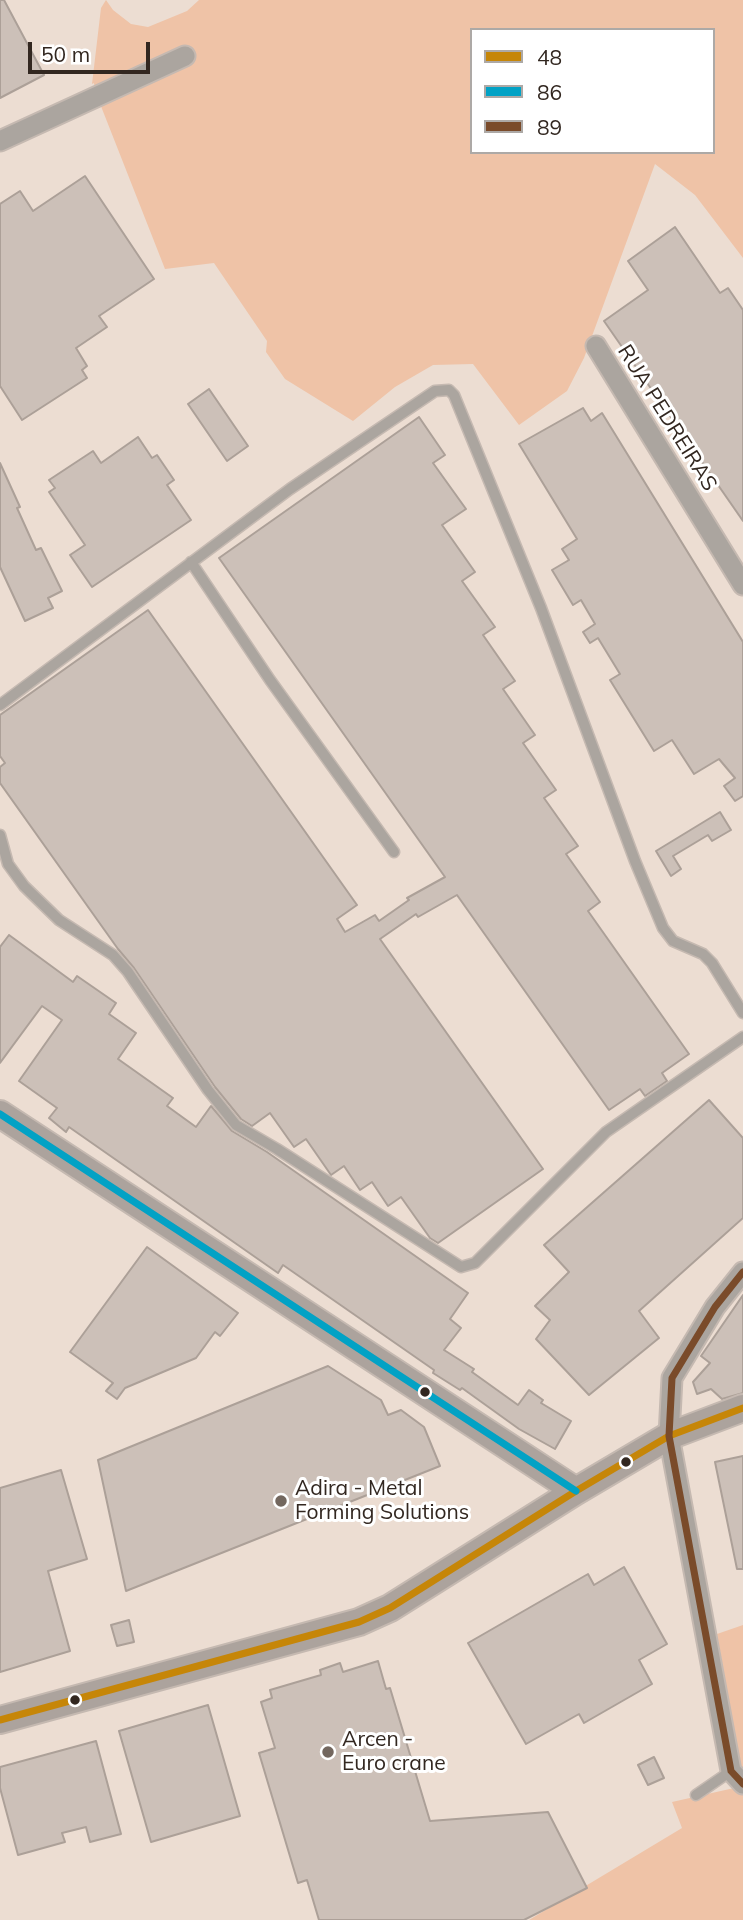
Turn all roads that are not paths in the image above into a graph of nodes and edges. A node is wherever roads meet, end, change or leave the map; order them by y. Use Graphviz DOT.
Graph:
graph roads {
  1 [pos="185,56"];
  2 [pos="0,141"];
  3 [pos="596,346"];
  4 [pos="191,562"];
  5 [pos="743,585"];
  6 [pos="0,705"];
  7 [pos="0,835"];
  8 [pos="394,852"];
  9 [pos="743,1013"];
  10 [pos="743,1037"];
  11 [pos="0,1114"];
  12 [pos="743,1272"];
  13 [pos="743,1408"];
  14 [pos="669,1436"];
  15 [pos="576,1491"];
  16 [pos="0,1720"];
  17 [pos="737,1778"];
  18 [pos="696,1795"];
  1 -- 2 [label="street"];
  3 -- 5 [label="street, RUA PEDREIRAS"];
  4 -- 6 [label="lane"];
  4 -- 8 [label="lane"];
  4 -- 9 [label="lane"];
  7 -- 10 [label="lane"];
  11 -- 15 [label="main road"];
  12 -- 14 [label="street"];
  13 -- 14 [label="main road"];
  14 -- 15 [label="main road"];
  14 -- 17 [label="street"];
  15 -- 16 [label="main road"];
  17 -- 18 [label="lane"];
}
